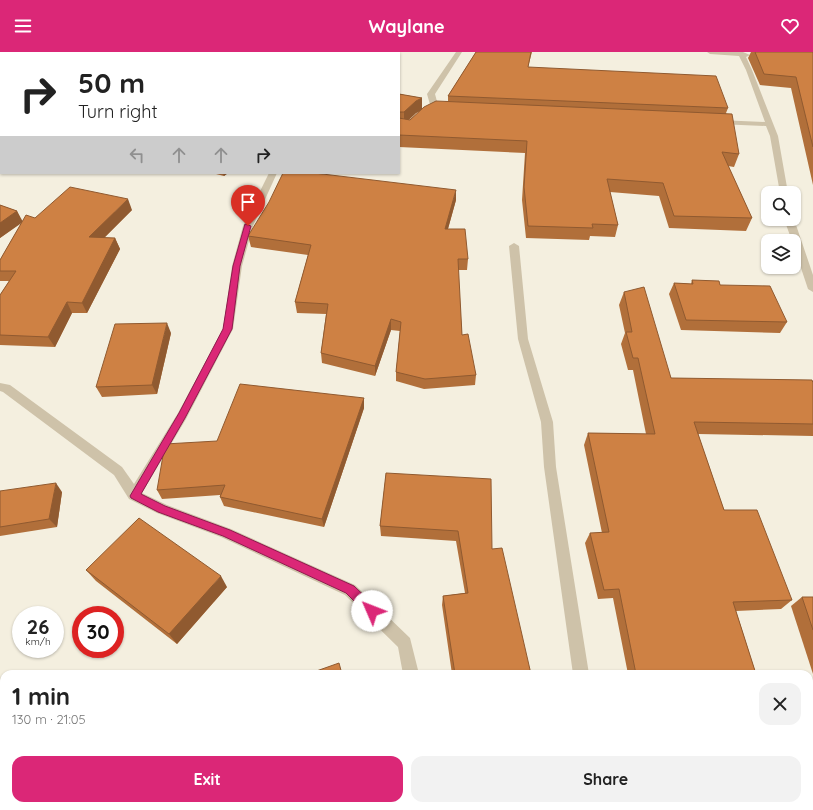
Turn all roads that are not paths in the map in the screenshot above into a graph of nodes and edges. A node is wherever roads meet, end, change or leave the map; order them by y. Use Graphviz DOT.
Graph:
graph roads {
  1 [pos="459,52"];
  2 [pos="710,52"];
  3 [pos="741,53"];
  4 [pos="758,55"];
  5 [pos="713,121"];
  6 [pos="769,124"];
  7 [pos="400,127"];
  8 [pos="273,174"];
  9 [pos="783,186"];
  10 [pos="791,226"];
  11 [pos="514,246"];
  12 [pos="813,289"];
  13 [pos="0,387"];
  14 [pos="134,496"];
  15 [pos="410,670"];
  16 [pos="580,670"];
  1 -- 7 [label="street"];
  2 -- 3 [label="street"];
  3 -- 4 [label="street"];
  3 -- 6 [label="street"];
  5 -- 6 [label="street"];
  6 -- 9 [label="street"];
  8 -- 14 [label="street"];
  10 -- 12 [label="street"];
  11 -- 16 [label="street"];
  13 -- 14 [label="street"];
  14 -- 15 [label="street"];
}
